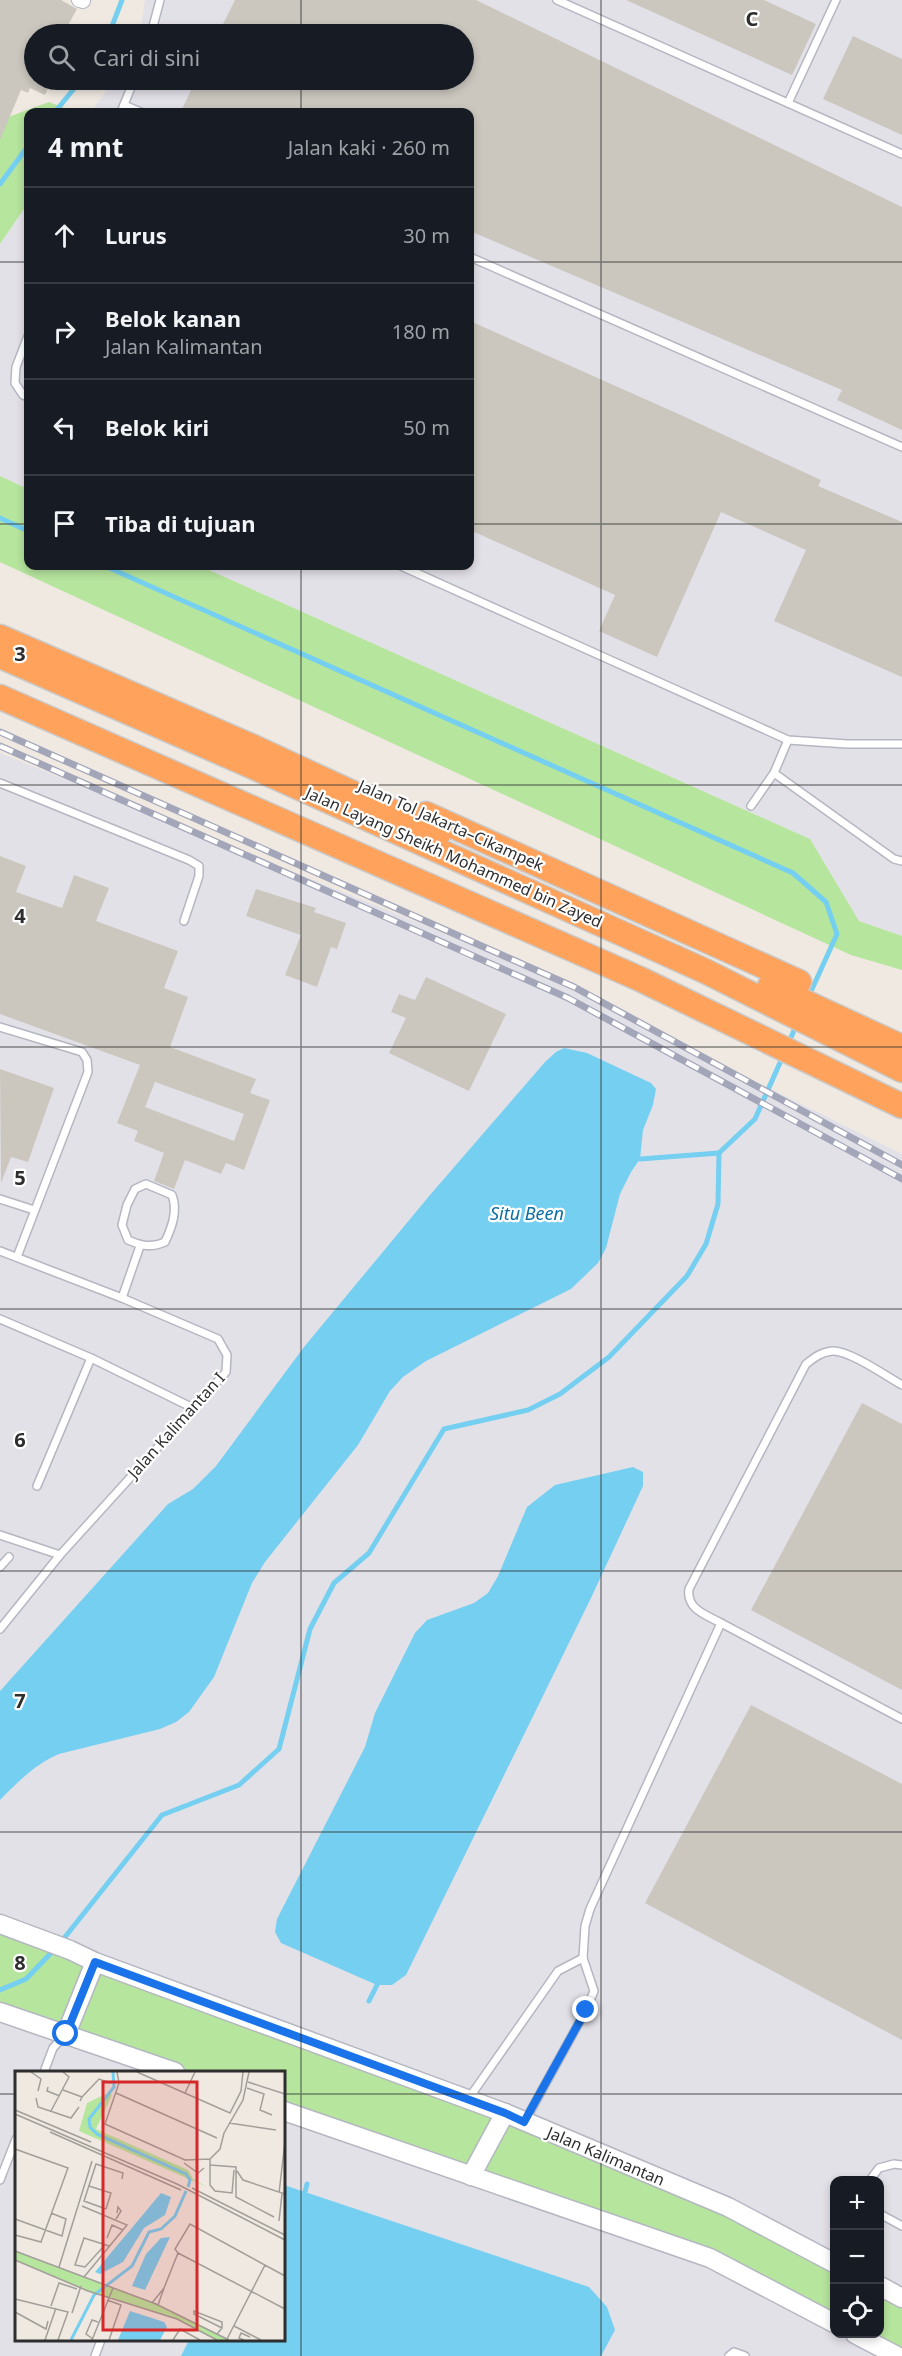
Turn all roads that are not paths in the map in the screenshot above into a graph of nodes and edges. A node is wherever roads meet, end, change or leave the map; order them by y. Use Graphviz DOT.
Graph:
graph roads {
  1 [pos="160,0"];
  2 [pos="557,0"];
  3 [pos="836,0"];
  4 [pos="154,24"];
  5 [pos="130,90"];
  6 [pos="788,103"];
  7 [pos="122,108"];
  8 [pos="902,154"];
  9 [pos="474,259"];
  10 [pos="24,346"];
  11 [pos="24,395"];
  12 [pos="902,447"];
  13 [pos="410,570"];
  14 [pos="0,621"];
  15 [pos="0,637"];
  16 [pos="0,656"];
  17 [pos="0,697"];
  18 [pos="788,740"];
  19 [pos="902,744"];
  20 [pos="774,773"];
  21 [pos="0,783"];
  22 [pos="751,806"];
  23 [pos="902,861"];
  24 [pos="184,921"];
  25 [pos="0,1027"];
  26 [pos="902,1031"];
  27 [pos="902,1047"];
  28 [pos="902,1070"];
  29 [pos="902,1106"];
  30 [pos="0,1199"];
  31 [pos="34,1210"];
  32 [pos="140,1246"];
  33 [pos="0,1251"];
  34 [pos="17,1257"];
  35 [pos="122,1298"];
  36 [pos="0,1319"];
  37 [pos="91,1358"];
  38 [pos="902,1384"];
  39 [pos="194,1407"];
  40 [pos="37,1486"];
  41 [pos="0,1535"];
  42 [pos="60,1555"];
  43 [pos="9,1557"];
  44 [pos="0,1567"];
  45 [pos="721,1623"];
  46 [pos="0,1629"];
  47 [pos="902,1719"];
  48 [pos="0,1924"];
  49 [pos="583,1958"];
  50 [pos="95,1962"];
  51 [pos="0,2012"];
  52 [pos="66,2034"];
  53 [pos="45,2071"];
  54 [pos="169,2071"];
  55 [pos="467,2100"];
  56 [pos="285,2111"];
  57 [pos="505,2113"];
  58 [pos="524,2122"];
  59 [pos="15,2142"];
  60 [pos="902,2165"];
  61 [pos="471,2176"];
  62 [pos="873,2176"];
  63 [pos="0,2180"];
  64 [pos="884,2217"];
  65 [pos="902,2226"];
  66 [pos="830,2261"];
  67 [pos="884,2289"];
  68 [pos="902,2298"];
  69 [pos="830,2321"];
  70 [pos="863,2338"];
  71 [pos="101,2341"];
  72 [pos="95,2356"];
  73 [pos="729,2356"];
  74 [pos="745,2356"];
  75 [pos="897,2356"];
  1 -- 4 [label="lane"];
  2 -- 6 [label="lane"];
  3 -- 6 [label="lane"];
  5 -- 7 [label="lane"];
  6 -- 8 [label="lane"];
  9 -- 12 [label="lane"];
  10 -- 11 [label="lane"];
  13 -- 18 [label="lane"];
  14 -- 26 [label="highway, Jalan Tol Jakarta–Cikampek"];
  15 -- 27 [label="highway, Jalan Layang Sheikh Mohammed bin Zayed"];
  16 -- 28 [label="highway, Jalan Layang Sheikh Mohammed bin Zayed"];
  17 -- 29 [label="highway"];
  18 -- 19 [label="lane"];
  18 -- 20 [label="lane"];
  20 -- 22 [label="lane"];
  20 -- 23 [label="lane"];
  21 -- 24 [label="lane"];
  25 -- 31 [label="lane"];
  30 -- 31 [label="lane"];
  31 -- 34 [label="lane"];
  32 -- 32 [label="lane"];
  32 -- 35 [label="lane"];
  33 -- 34 [label="lane, Jalan Kalimantan I"];
  34 -- 35 [label="lane, Jalan Kalimantan I"];
  35 -- 39 [label="lane, Jalan Kalimantan I"];
  36 -- 37 [label="lane"];
  37 -- 39 [label="lane"];
  37 -- 40 [label="lane"];
  38 -- 45 [label="lane"];
  39 -- 42 [label="lane, Jalan Kalimantan I"];
  41 -- 42 [label="lane"];
  42 -- 46 [label="lane, Jalan Kalimantan I"];
  43 -- 44 [label="lane"];
  45 -- 47 [label="lane"];
  45 -- 49 [label="lane"];
  48 -- 50 [label="street, Jalan Kalimantan"];
  49 -- 55 [label="lane"];
  49 -- 58 [label="lane"];
  50 -- 52 [label="street"];
  50 -- 55 [label="street, Jalan Kalimantan"];
  51 -- 52 [label="street"];
  52 -- 53 [label="lane"];
  52 -- 54 [label="street"];
  55 -- 57 [label="street, Jalan Kalimantan"];
  56 -- 61 [label="street"];
  57 -- 58 [label="street, Jalan Kalimantan"];
  57 -- 61 [label="street"];
  58 -- 66 [label="street, Jalan Kalimantan"];
  59 -- 63 [label="lane"];
  60 -- 62 [label="lane"];
  61 -- 69 [label="street"];
  64 -- 65 [label="lane"];
  67 -- 68 [label="street"];
  70 -- 75 [label="street"];
  71 -- 72 [label="lane"];
  73 -- 74 [label="lane"];
}
